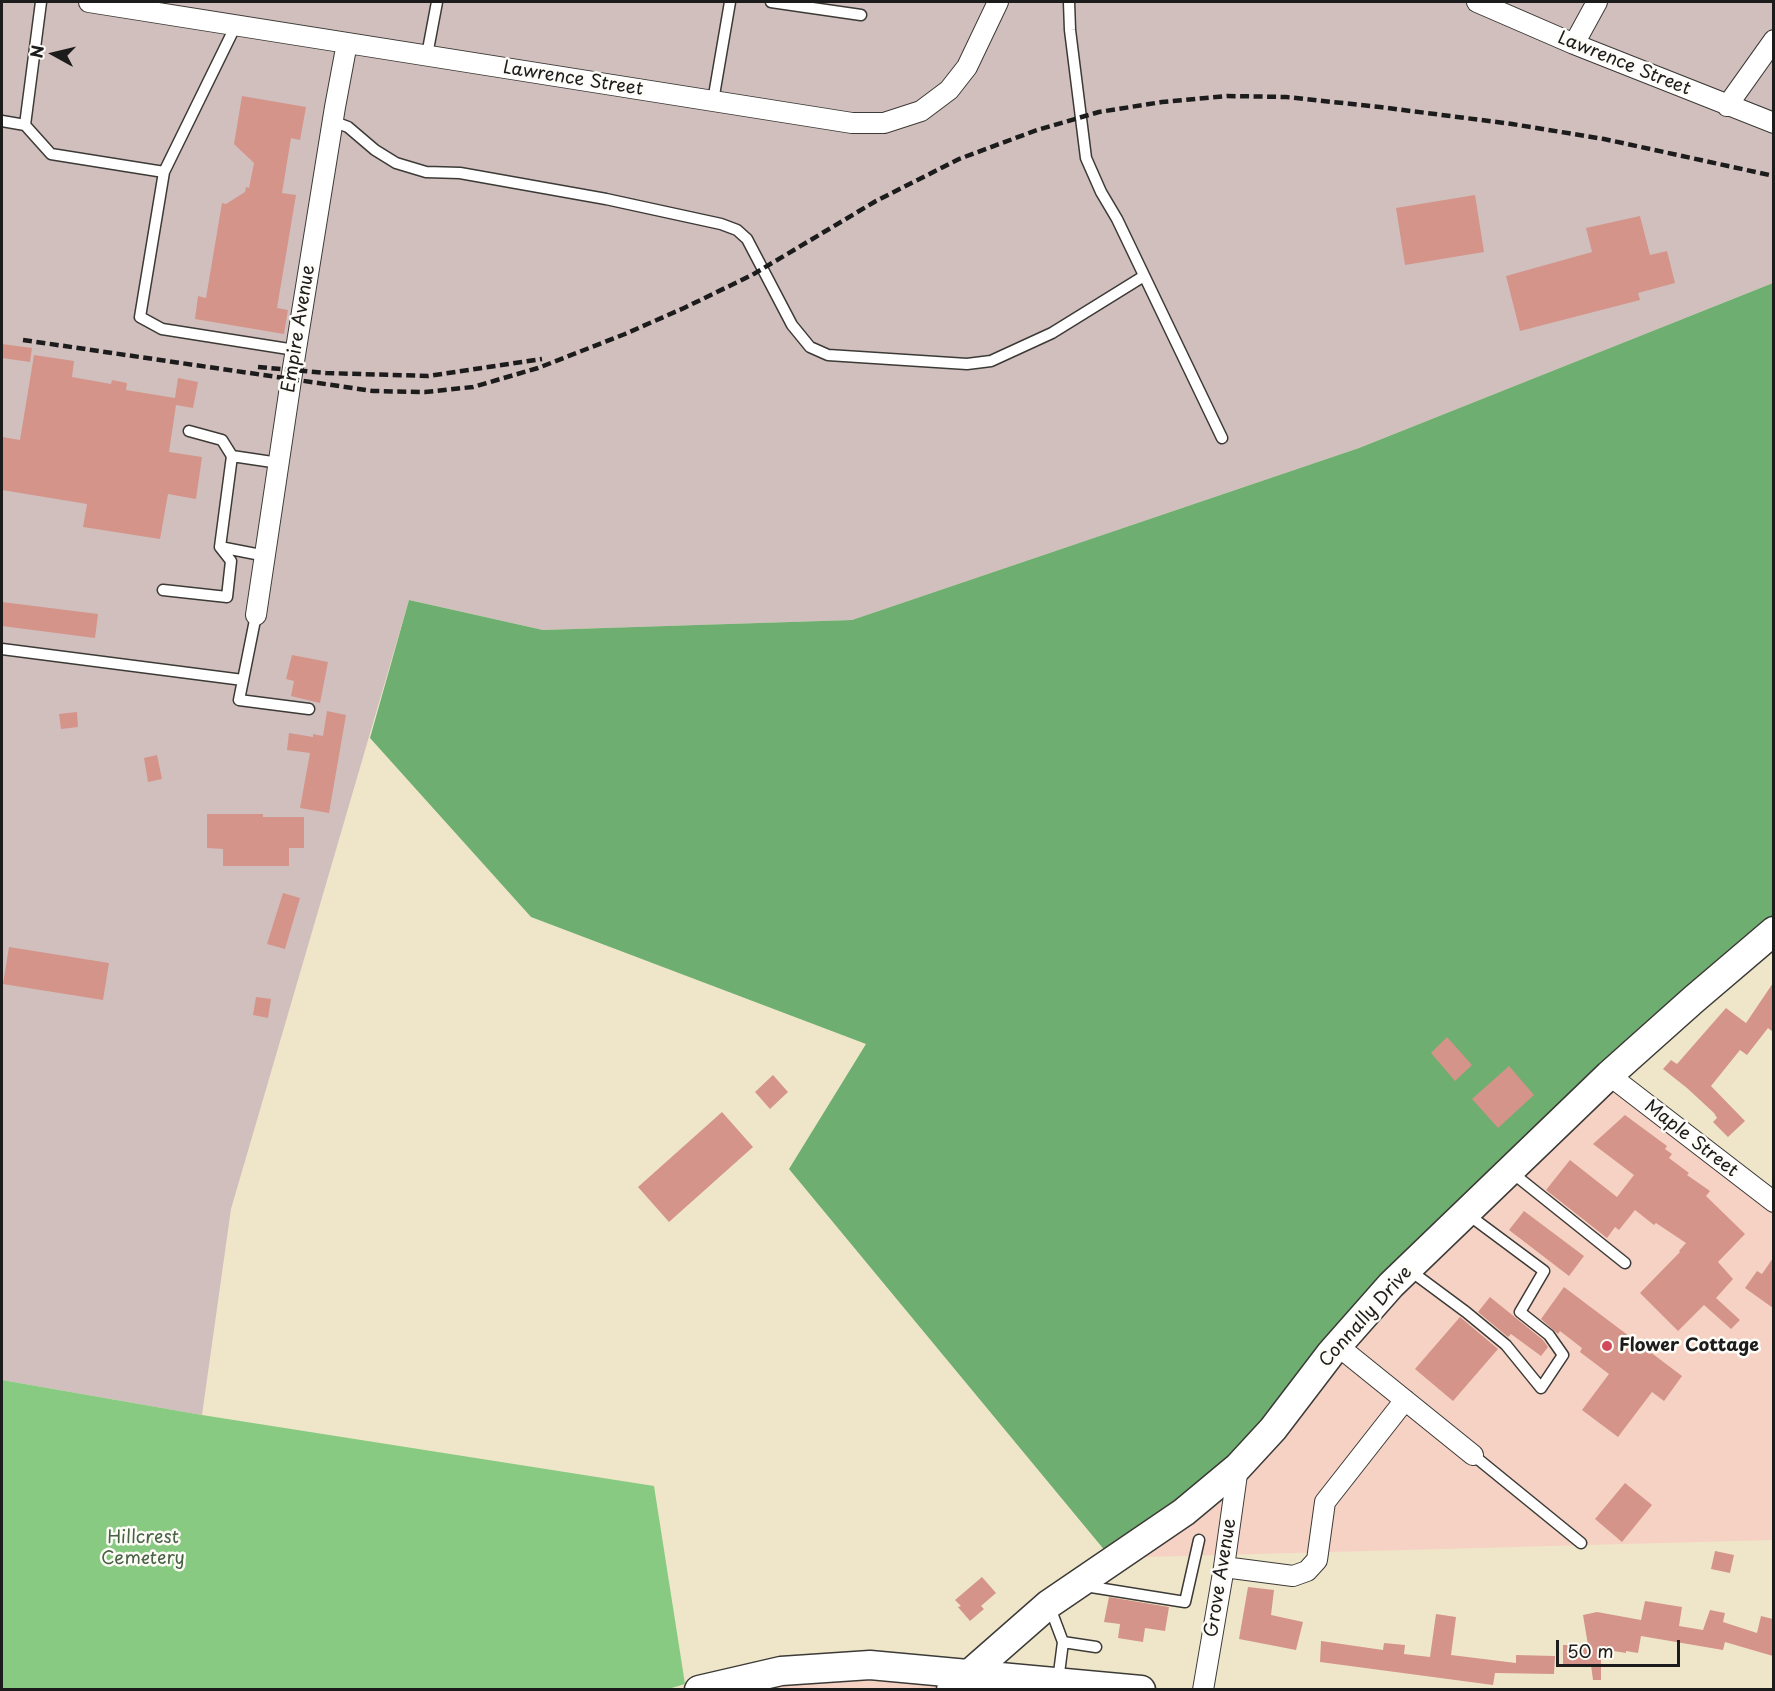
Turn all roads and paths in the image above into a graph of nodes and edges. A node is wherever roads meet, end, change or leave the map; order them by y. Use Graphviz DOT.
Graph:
graph roads {
  1 [pos="41,2"];
  2 [pos="89,2"];
  3 [pos="437,2"];
  4 [pos="730,2"];
  5 [pos="771,2"];
  6 [pos="998,2"];
  7 [pos="1069,2"];
  8 [pos="1477,2"];
  9 [pos="1597,2"];
  10 [pos="1500,6"];
  11 [pos="861,15"];
  12 [pos="236,25"];
  13 [pos="1773,40"];
  14 [pos="347,43"];
  15 [pos="1574,44"];
  16 [pos="427,55"];
  17 [pos="713,101"];
  18 [pos="1727,106"];
  19 [pos="2,121"];
  20 [pos="332,121"];
  21 [pos="1773,123"];
  22 [pos="25,125"];
  23 [pos="164,172"];
  24 [pos="1144,276"];
  25 [pos="296,350"];
  26 [pos="189,431"];
  27 [pos="1222,438"];
  28 [pos="232,456"];
  29 [pos="279,463"];
  30 [pos="220,547"];
  31 [pos="266,556"];
  32 [pos="163,590"];
  33 [pos="256,615"];
  34 [pos="2,649"];
  35 [pos="243,680"];
  36 [pos="309,709"];
  37 [pos="1773,931"];
  38 [pos="1609,1075"];
  39 [pos="1510,1171"];
  40 [pos="1773,1202"];
  41 [pos="1466,1212"];
  42 [pos="1624,1263"];
  43 [pos="1408,1269"];
  44 [pos="1338,1346"];
  45 [pos="1405,1400"];
  46 [pos="1473,1455"];
  47 [pos="1238,1467"];
  48 [pos="1199,1540"];
  49 [pos="1581,1543"];
  50 [pos="1224,1567"];
  51 [pos="1078,1585"];
  52 [pos="1049,1605"];
  53 [pos="1064,1642"];
  54 [pos="1095,1647"];
  55 [pos="961,1681"];
  56 [pos="1058,1681"];
  57 [pos="699,1689"];
  58 [pos="1141,1689"];
  59 [pos="1203,1689"];
  1 -- 22 [label="lane"];
  2 -- 12 [label="street, Lawrence Street"];
  3 -- 16 [label="lane"];
  4 -- 17 [label="lane"];
  5 -- 11 [label="lane"];
  6 -- 17 [label="street, Lawrence Street"];
  7 -- 24 [label="lane"];
  8 -- 10 [label="street, Lawrence Street"];
  9 -- 15 [label="street"];
  10 -- 15 [label="street, Lawrence Street"];
  12 -- 14 [label="street, Lawrence Street"];
  12 -- 23 [label="lane"];
  13 -- 18 [label="street"];
  14 -- 16 [label="street, Lawrence Street"];
  14 -- 20 [label="street, Empire Avenue"];
  15 -- 18 [label="street, Lawrence Street"];
  16 -- 17 [label="street, Lawrence Street"];
  18 -- 21 [label="street, Lawrence Street"];
  19 -- 22 [label="lane"];
  20 -- 24 [label="lane"];
  20 -- 25 [label="street, Empire Avenue"];
  22 -- 23 [label="lane"];
  23 -- 25 [label="lane"];
  24 -- 27 [label="lane"];
  25 -- 29 [label="street, Empire Avenue"];
  26 -- 28 [label="lane"];
  28 -- 29 [label="lane"];
  28 -- 30 [label="lane"];
  29 -- 31 [label="street, Empire Avenue"];
  30 -- 31 [label="lane"];
  30 -- 32 [label="lane"];
  31 -- 33 [label="street, Empire Avenue"];
  33 -- 35 [label="lane"];
  34 -- 35 [label="lane"];
  35 -- 36 [label="lane"];
  37 -- 38 [label="street, Connally Drive"];
  38 -- 39 [label="street, Connally Drive"];
  38 -- 40 [label="street, Maple Street"];
  39 -- 41 [label="street, Connally Drive"];
  39 -- 42 [label="lane"];
  41 -- 43 [label="street, Connally Drive"];
  41 -- 43 [label="lane"];
  43 -- 44 [label="street, Connally Drive"];
  44 -- 45 [label="street"];
  44 -- 47 [label="street, Connally Drive"];
  45 -- 46 [label="street"];
  45 -- 50 [label="street"];
  46 -- 49 [label="lane"];
  47 -- 50 [label="street, Grove Avenue"];
  47 -- 51 [label="street, Connally Drive"];
  48 -- 51 [label="lane"];
  50 -- 59 [label="street, Grove Avenue"];
  51 -- 52 [label="street, Connally Drive"];
  52 -- 53 [label="lane"];
  52 -- 55 [label="street, Connally Drive"];
  53 -- 54 [label="lane"];
  53 -- 56 [label="lane"];
  55 -- 56 [label="street"];
  55 -- 57 [label="street"];
  56 -- 58 [label="street"];
}
